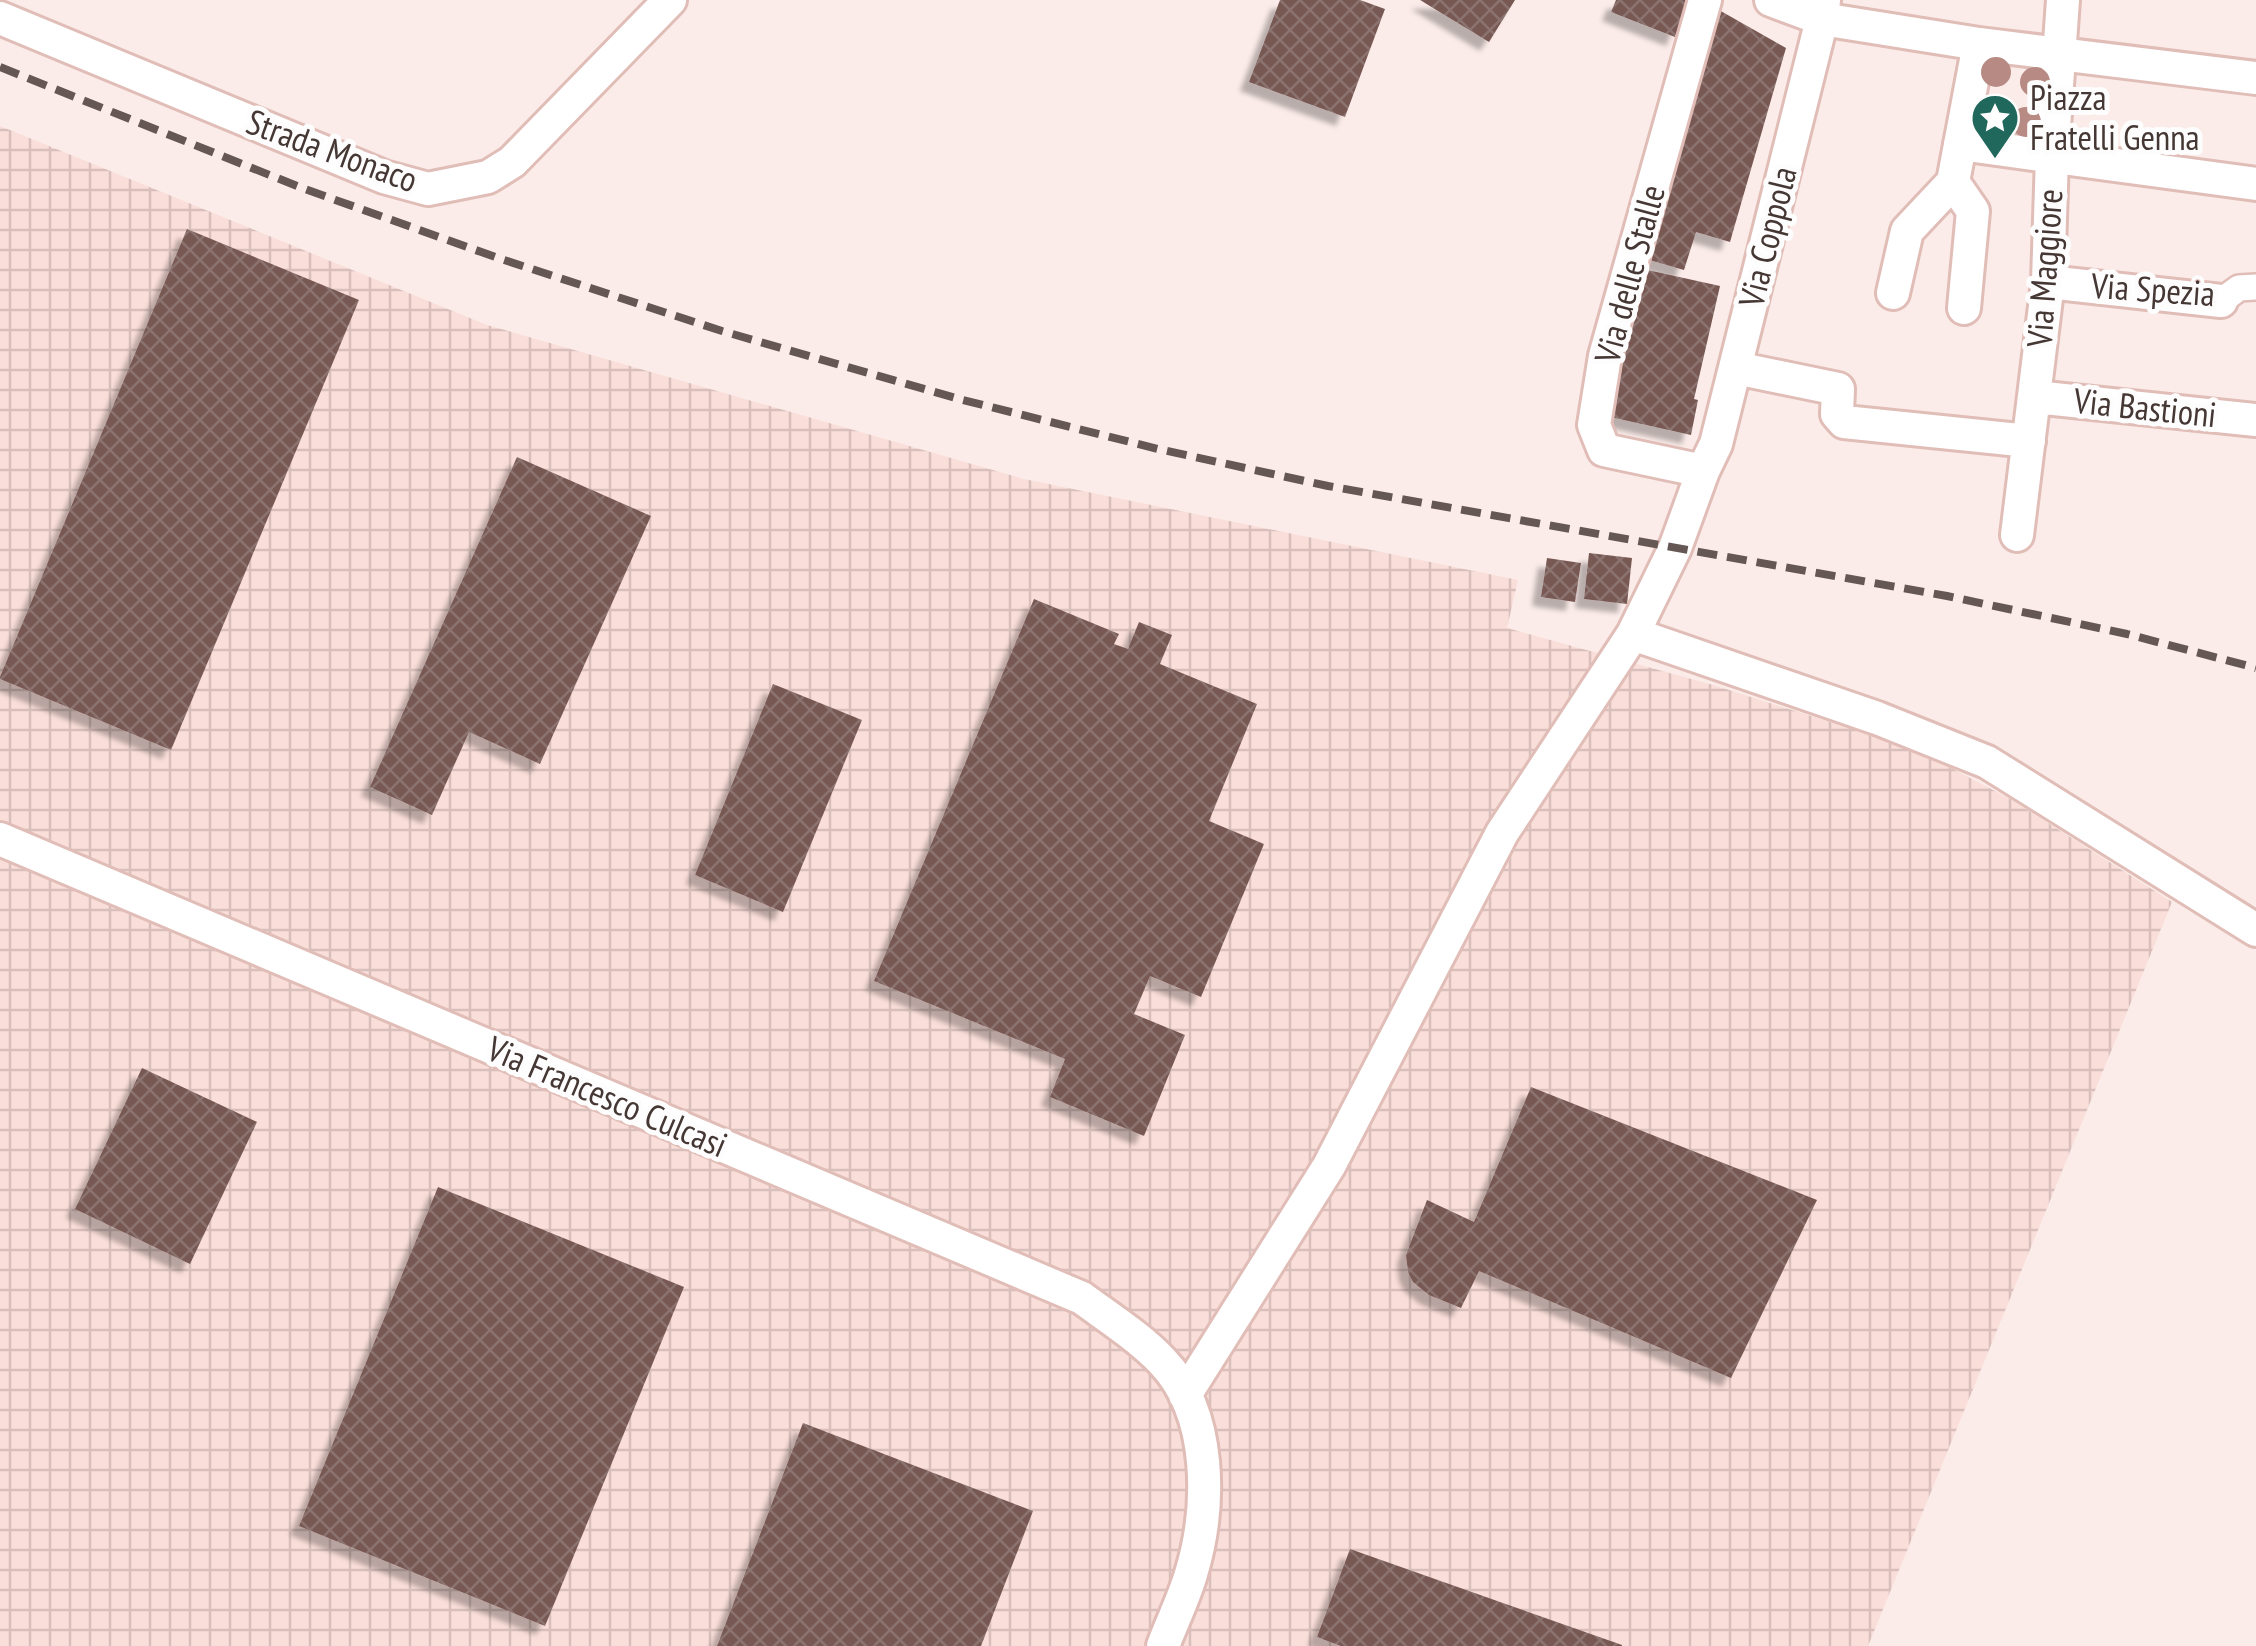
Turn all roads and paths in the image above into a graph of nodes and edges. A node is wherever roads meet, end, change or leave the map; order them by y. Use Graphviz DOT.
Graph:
graph roads {
  1 [pos="670,0"];
  2 [pos="1705,0"];
  3 [pos="1771,0"];
  4 [pos="2063,0"];
  5 [pos="1823,9"];
  6 [pos="0,18"];
  7 [pos="1971,42"];
  8 [pos="2068,55"];
  9 [pos="2256,78"];
  10 [pos="1960,144"];
  11 [pos="2052,156"];
  12 [pos="1953,182"];
  13 [pos="2256,184"];
  14 [pos="2048,282"];
  15 [pos="2256,287"];
  16 [pos="1893,293"];
  17 [pos="2221,301"];
  18 [pos="1964,308"];
  19 [pos="1736,368"];
  20 [pos="2035,397"];
  21 [pos="2256,420"];
  22 [pos="2029,440"];
  23 [pos="1703,471"];
  24 [pos="2016,535"];
  25 [pos="1633,634"];
  26 [pos="0,839"];
  27 [pos="2256,930"];
  28 [pos="1186,1395"];
  29 [pos="1163,1646"];
  1 -- 6 [label="street, Strada Monaco"];
  2 -- 23 [label="street, Via delle Stalle"];
  3 -- 5 [label="street"];
  4 -- 8 [label="street, Via Maggiore"];
  5 -- 7 [label="street"];
  5 -- 19 [label="street, Via Coppola"];
  7 -- 8 [label="street"];
  7 -- 10 [label="street"];
  8 -- 9 [label="street"];
  8 -- 11 [label="street, Via Maggiore"];
  10 -- 11 [label="street"];
  10 -- 12 [label="street"];
  11 -- 13 [label="street"];
  11 -- 14 [label="street, Via Maggiore"];
  12 -- 16 [label="street"];
  12 -- 18 [label="street"];
  14 -- 17 [label="street, Via Spezia"];
  14 -- 20 [label="street, Via Maggiore"];
  15 -- 17 [label="street, Via Spezia"];
  19 -- 22 [label="street"];
  19 -- 23 [label="street, Via Coppola"];
  20 -- 21 [label="street, Via Bastioni"];
  20 -- 22 [label="street, Via Maggiore"];
  22 -- 24 [label="street, Via Maggiore"];
  23 -- 25 [label="street, Via Coppola"];
  25 -- 27 [label="street"];
  25 -- 28 [label="street, Via Coppola"];
  26 -- 28 [label="street, Via Francesco Culcasi"];
  28 -- 29 [label="street"];
}
